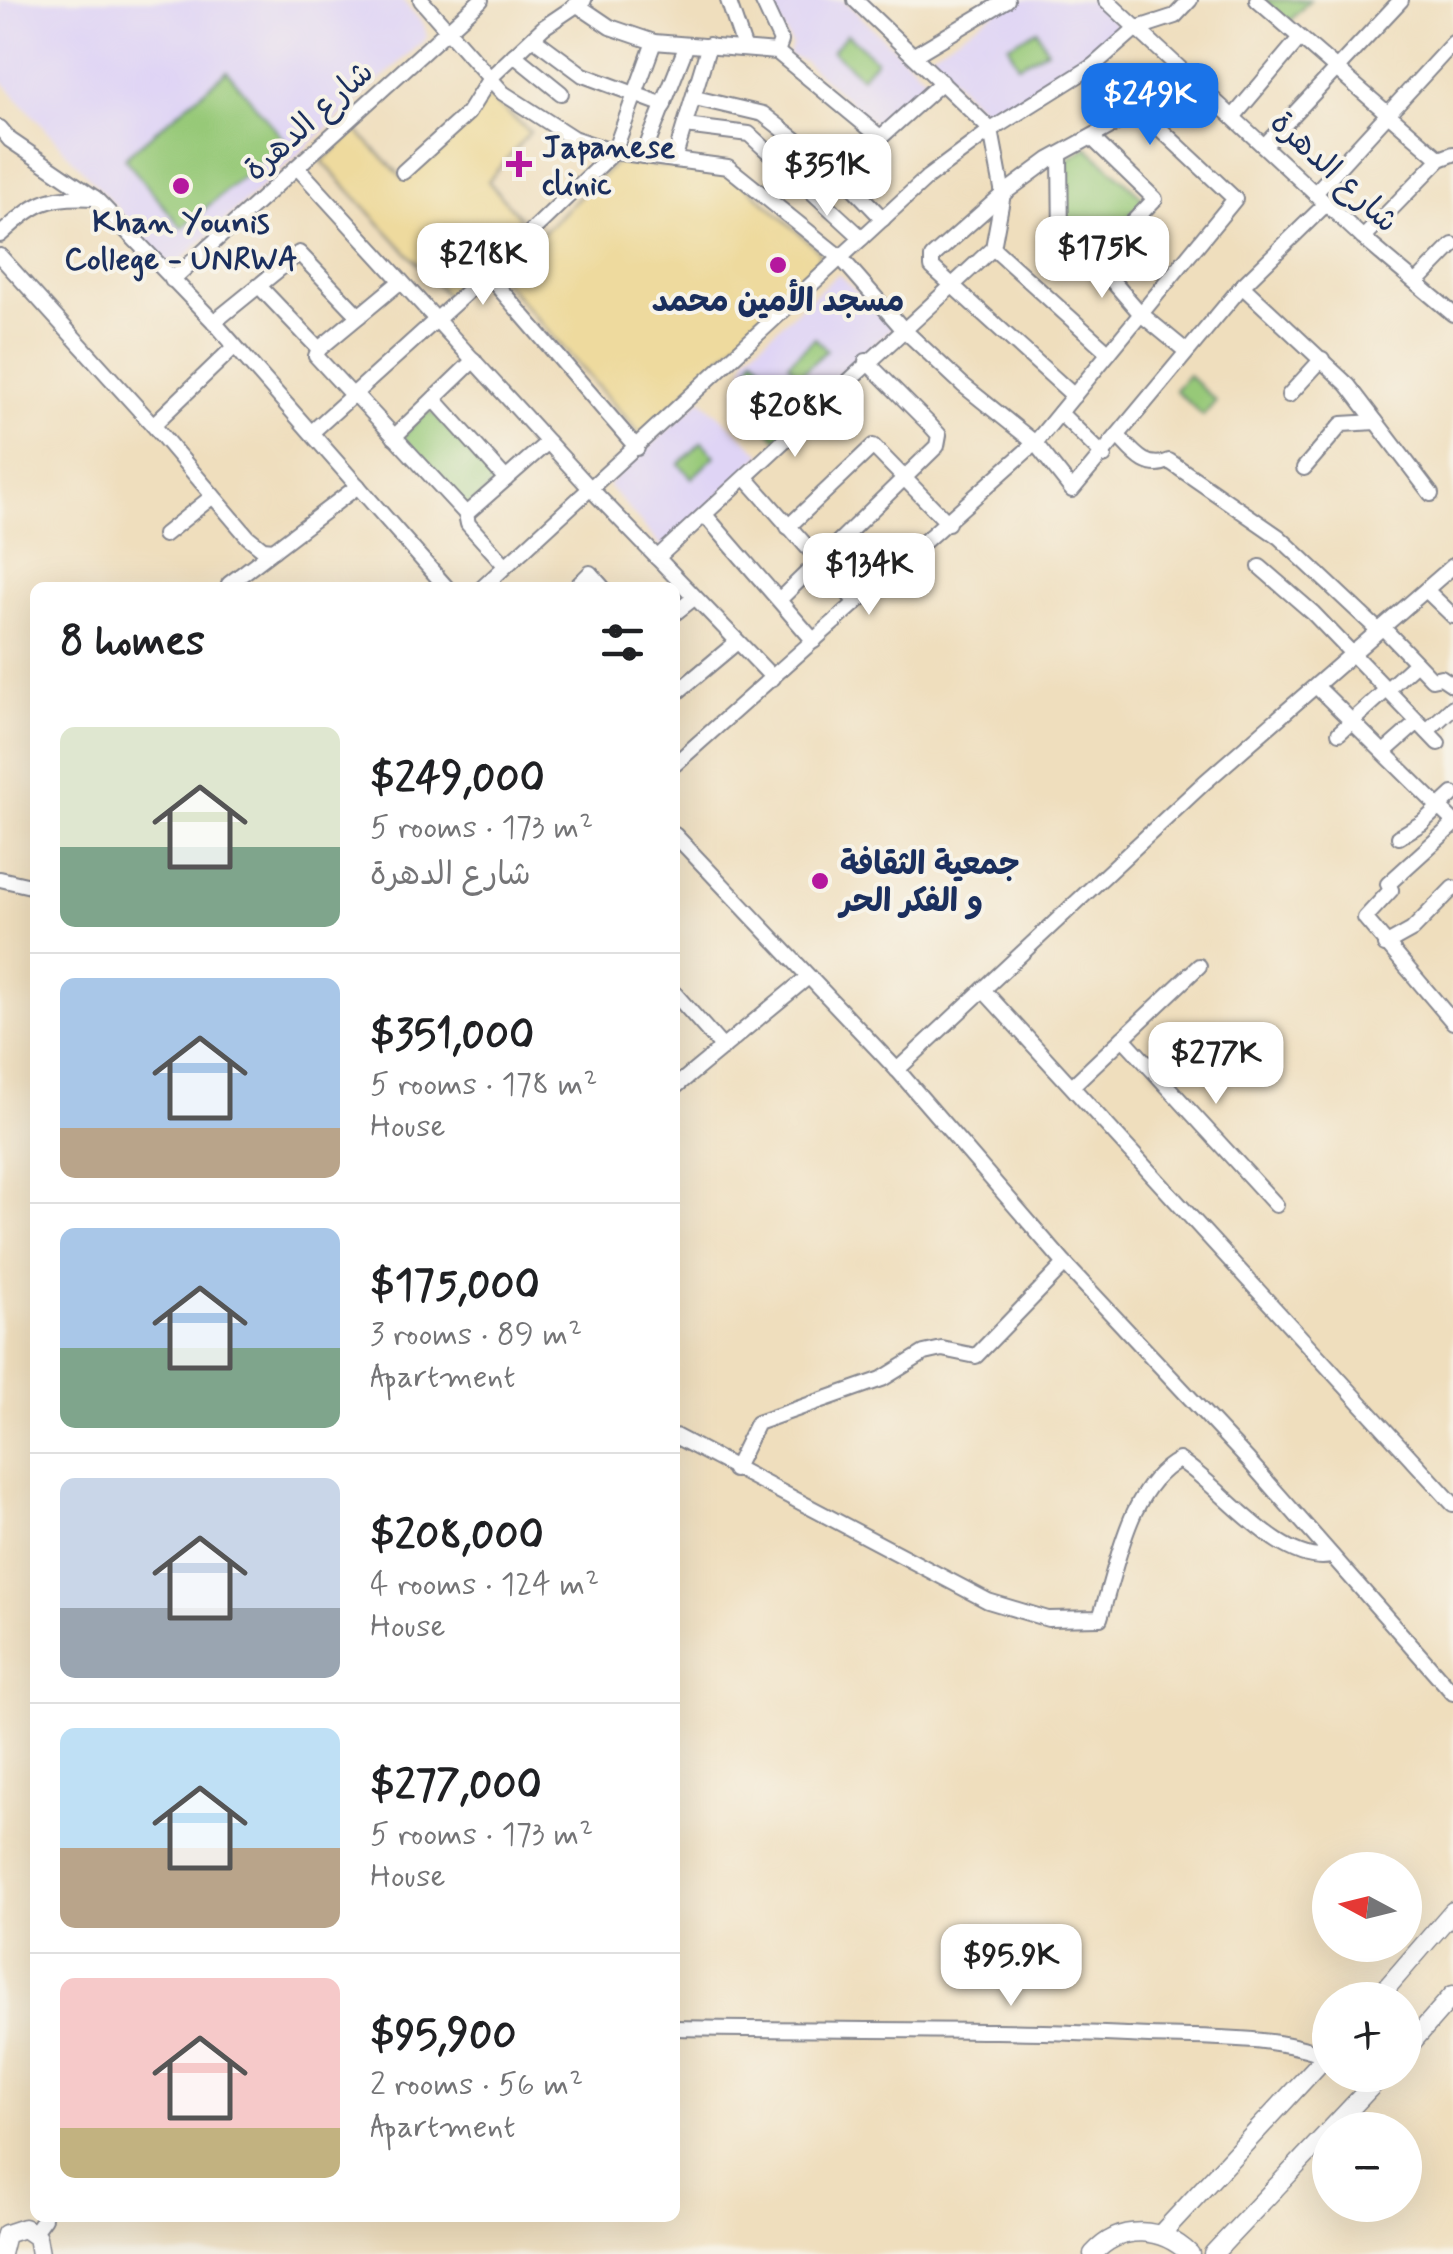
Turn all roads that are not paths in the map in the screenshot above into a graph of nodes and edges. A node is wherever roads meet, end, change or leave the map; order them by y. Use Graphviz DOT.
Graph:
graph roads {
  1 [pos="421,0"];
  2 [pos="481,0"];
  3 [pos="728,0"];
  4 [pos="762,0"];
  5 [pos="855,0"];
  6 [pos="1007,0"];
  7 [pos="1106,0"];
  8 [pos="1190,0"];
  9 [pos="1257,0"];
  10 [pos="1401,0"];
  11 [pos="580,2"];
  12 [pos="1175,16"];
  13 [pos="1135,29"];
  14 [pos="447,30"];
  15 [pos="533,38"];
  16 [pos="1298,39"];
  17 [pos="654,42"];
  18 [pos="1453,43"];
  19 [pos="708,46"];
  20 [pos="686,47"];
  21 [pos="744,47"];
  22 [pos="1157,48"];
  23 [pos="777,52"];
  24 [pos="916,54"];
  25 [pos="514,55"];
  26 [pos="1094,66"];
  27 [pos="1333,70"];
  28 [pos="490,78"];
  29 [pos="942,82"];
  30 [pos="561,92"];
  31 [pos="635,94"];
  32 [pos="695,98"];
  33 [pos="664,105"];
  34 [pos="1142,108"];
  35 [pos="1387,113"];
  36 [pos="1234,116"];
  37 [pos="684,126"];
  38 [pos="0,128"];
  39 [pos="991,130"];
  40 [pos="880,137"];
  41 [pos="1094,139"];
  42 [pos="1265,145"];
  43 [pos="614,152"];
  44 [pos="643,156"];
  45 [pos="1060,156"];
  46 [pos="1450,156"];
  47 [pos="674,160"];
  48 [pos="296,167"];
  49 [pos="402,172"];
  50 [pos="840,174"];
  51 [pos="1314,193"];
  52 [pos="1003,194"];
  53 [pos="96,198"];
  54 [pos="1326,204"];
  55 [pos="883,219"];
  56 [pos="0,235"];
  57 [pos="862,238"];
  58 [pos="1363,238"];
  59 [pos="1453,245"];
  60 [pos="993,248"];
  61 [pos="0,256"];
  62 [pos="841,258"];
  63 [pos="1095,260"];
  64 [pos="487,274"];
  65 [pos="172,280"];
  66 [pos="401,281"];
  67 [pos="1418,282"];
  68 [pos="260,286"];
  69 [pos="1242,286"];
  70 [pos="952,288"];
  71 [pos="1141,314"];
  72 [pos="1453,314"];
  73 [pos="359,316"];
  74 [pos="436,320"];
  75 [pos="214,322"];
  76 [pos="904,329"];
  77 [pos="235,346"];
  78 [pos="319,349"];
  79 [pos="1186,352"];
  80 [pos="1109,353"];
  81 [pos="1322,359"];
  82 [pos="474,360"];
  83 [pos="866,361"];
  84 [pos="354,396"];
  85 [pos="1074,396"];
  86 [pos="1289,396"];
  87 [pos="434,399"];
  88 [pos="1060,413"];
  89 [pos="1376,422"];
  90 [pos="153,425"];
  91 [pos="312,432"];
  92 [pos="394,437"];
  93 [pos="1120,438"];
  94 [pos="548,442"];
  95 [pos="1035,443"];
  96 [pos="637,448"];
  97 [pos="1104,456"];
  98 [pos="1304,468"];
  99 [pos="746,478"];
  100 [pos="506,479"];
  101 [pos="904,482"];
  102 [pos="358,486"];
  103 [pos="589,487"];
  104 [pos="1431,494"];
  105 [pos="213,496"];
  106 [pos="466,514"];
  107 [pos="705,516"];
  108 [pos="948,523"];
  109 [pos="788,527"];
  110 [pos="164,535"];
  111 [pos="274,550"];
  112 [pos="657,558"];
  113 [pos="818,561"];
  114 [pos="505,565"];
  115 [pos="1453,566"];
  116 [pos="1260,567"];
  117 [pos="232,582"];
  118 [pos="442,582"];
  119 [pos="488,582"];
  120 [pos="679,582"];
  121 [pos="680,583"];
  122 [pos="1426,590"];
  123 [pos="694,598"];
  124 [pos="780,599"];
  125 [pos="856,601"];
  126 [pos="680,609"];
  127 [pos="1453,616"];
  128 [pos="1382,630"];
  129 [pos="814,641"];
  130 [pos="737,642"];
  131 [pos="1353,654"];
  132 [pos="1416,663"];
  133 [pos="773,678"];
  134 [pos="1452,682"];
  135 [pos="1316,688"];
  136 [pos="1388,689"];
  137 [pos="680,690"];
  138 [pos="1453,708"];
  139 [pos="1352,722"];
  140 [pos="1428,732"];
  141 [pos="1338,733"];
  142 [pos="1384,752"];
  143 [pos="680,760"];
  144 [pos="1453,794"];
  145 [pos="1439,805"];
  146 [pos="1453,823"];
  147 [pos="1400,837"];
  148 [pos="680,844"];
  149 [pos="0,879"];
  150 [pos="30,886"];
  151 [pos="1453,888"];
  152 [pos="1385,945"];
  153 [pos="1199,966"];
  154 [pos="808,977"];
  155 [pos="986,993"];
  156 [pos="680,1000"];
  157 [pos="1453,1022"];
  158 [pos="1123,1038"];
  159 [pos="723,1048"];
  160 [pos="897,1070"];
  161 [pos="680,1083"];
  162 [pos="1072,1086"];
  163 [pos="1276,1204"];
  164 [pos="1066,1264"];
  165 [pos="680,1439"];
  166 [pos="734,1470"];
  167 [pos="1453,1504"];
  168 [pos="1332,1556"];
  169 [pos="1453,1693"];
  170 [pos="1453,1912"];
  171 [pos="1392,1982"];
  172 [pos="1453,1995"];
  173 [pos="680,2028"];
  174 [pos="1422,2031"];
  175 [pos="1312,2053"];
  176 [pos="1312,2073"];
  177 [pos="1366,2092"];
  178 [pos="5,2225"];
  179 [pos="39,2225"];
  180 [pos="1161,2234"];
  181 [pos="1,2254"];
  182 [pos="40,2254"];
  183 [pos="1093,2254"];
  184 [pos="1190,2254"];
  185 [pos="1213,2254"];
  1 -- 14 [label="street"];
  2 -- 14 [label="street, شارع الدهرة"];
  3 -- 21 [label="street"];
  4 -- 23 [label="street"];
  5 -- 24 [label="street"];
  6 -- 24 [label="street"];
  7 -- 13 [label="street, شارع الدهرة"];
  8 -- 12 [label="street"];
  9 -- 16 [label="street"];
  10 -- 27 [label="street"];
  11 -- 15 [label="street"];
  11 -- 17 [label="street"];
  12 -- 13 [label="street"];
  12 -- 22 [label="street"];
  13 -- 22 [label="street, شارع الدهرة"];
  13 -- 26 [label="street"];
  14 -- 28 [label="street"];
  14 -- 48 [label="street, شارع الدهرة"];
  15 -- 25 [label="street"];
  15 -- 31 [label="street"];
  16 -- 27 [label="street"];
  16 -- 36 [label="street"];
  17 -- 20 [label="street"];
  17 -- 31 [label="street"];
  18 -- 35 [label="street"];
  19 -- 20 [label="street"];
  19 -- 21 [label="street"];
  19 -- 32 [label="street"];
  20 -- 33 [label="street"];
  21 -- 23 [label="street"];
  22 -- 36 [label="street, شارع الدهرة"];
  23 -- 40 [label="street"];
  24 -- 29 [label="street"];
  25 -- 28 [label="street"];
  25 -- 30 [label="street"];
  26 -- 34 [label="street"];
  26 -- 39 [label="street"];
  27 -- 35 [label="street"];
  27 -- 42 [label="street"];
  28 -- 43 [label="street"];
  28 -- 49 [label="street"];
  29 -- 39 [label="street"];
  29 -- 40 [label="street"];
  31 -- 33 [label="street"];
  31 -- 43 [label="street"];
  32 -- 37 [label="street"];
  32 -- 50 [label="street"];
  33 -- 44 [label="street"];
  34 -- 41 [label="street"];
  34 -- 71 [label="street"];
  35 -- 46 [label="street"];
  35 -- 51 [label="street"];
  36 -- 42 [label="street, شارع الدهرة"];
  37 -- 47 [label="street"];
  37 -- 57 [label="street"];
  38 -- 53 [label="street"];
  39 -- 52 [label="street"];
  39 -- 55 [label="street"];
  40 -- 50 [label="street"];
  41 -- 45 [label="street"];
  41 -- 63 [label="street"];
  42 -- 51 [label="street, شارع الدهرة"];
  43 -- 44 [label="street"];
  43 -- 64 [label="street"];
  44 -- 47 [label="street"];
  45 -- 52 [label="street"];
  45 -- 63 [label="street"];
  46 -- 58 [label="street"];
  47 -- 62 [label="street"];
  48 -- 65 [label="street, شارع الدهرة"];
  48 -- 66 [label="street"];
  50 -- 55 [label="street"];
  51 -- 54 [label="street, شارع الدهرة"];
  52 -- 60 [label="street"];
  52 -- 70 [label="street"];
  53 -- 56 [label="street"];
  53 -- 65 [label="street"];
  54 -- 58 [label="street, شارع الدهرة"];
  54 -- 69 [label="street"];
  55 -- 57 [label="street"];
  57 -- 62 [label="street"];
  58 -- 67 [label="street, شارع الدهرة"];
  59 -- 67 [label="street"];
  60 -- 70 [label="street"];
  60 -- 80 [label="street"];
  61 -- 90 [label="street"];
  62 -- 76 [label="street"];
  62 -- 96 [label="street"];
  63 -- 71 [label="street"];
  64 -- 74 [label="street"];
  64 -- 96 [label="street"];
  65 -- 75 [label="street"];
  66 -- 73 [label="street"];
  66 -- 74 [label="street"];
  67 -- 72 [label="street, شارع الدهرة"];
  68 -- 73 [label="street"];
  68 -- 75 [label="street"];
  68 -- 78 [label="street"];
  69 -- 79 [label="street"];
  69 -- 81 [label="street"];
  70 -- 76 [label="street"];
  70 -- 85 [label="street"];
  71 -- 79 [label="street"];
  71 -- 80 [label="street"];
  73 -- 78 [label="street"];
  74 -- 82 [label="street"];
  74 -- 84 [label="street"];
  75 -- 77 [label="street"];
  76 -- 83 [label="street"];
  76 -- 95 [label="street"];
  77 -- 90 [label="street"];
  77 -- 91 [label="street"];
  78 -- 84 [label="street"];
  79 -- 93 [label="street"];
  80 -- 85 [label="street"];
  81 -- 86 [label="street"];
  81 -- 89 [label="street"];
  82 -- 87 [label="street"];
  82 -- 94 [label="street"];
  83 -- 99 [label="street"];
  83 -- 101 [label="street"];
  84 -- 91 [label="street"];
  84 -- 92 [label="street"];
  85 -- 88 [label="street"];
  87 -- 92 [label="street"];
  87 -- 100 [label="street"];
  88 -- 95 [label="street"];
  88 -- 97 [label="street"];
  89 -- 98 [label="street"];
  89 -- 104 [label="street"];
  90 -- 105 [label="street"];
  91 -- 102 [label="street"];
  92 -- 106 [label="street"];
  93 -- 97 [label="street"];
  93 -- 128 [label="street"];
  94 -- 100 [label="street"];
  94 -- 103 [label="street"];
  95 -- 97 [label="street"];
  95 -- 108 [label="street"];
  96 -- 103 [label="street"];
  99 -- 107 [label="street"];
  99 -- 109 [label="street"];
  100 -- 106 [label="street"];
  101 -- 108 [label="street"];
  101 -- 109 [label="street"];
  101 -- 113 [label="street"];
  102 -- 111 [label="street"];
  102 -- 118 [label="street"];
  103 -- 112 [label="street"];
  103 -- 114 [label="street"];
  105 -- 110 [label="street"];
  105 -- 111 [label="street"];
  106 -- 114 [label="street"];
  107 -- 112 [label="street"];
  107 -- 124 [label="street"];
  108 -- 125 [label="street"];
  109 -- 113 [label="street"];
  111 -- 117 [label="street"];
  112 -- 120 [label="street"];
  113 -- 124 [label="street"];
  113 -- 125 [label="street"];
  114 -- 119 [label="street"];
  115 -- 122 [label="street"];
  116 -- 131 [label="street"];
  121 -- 123 [label="street"];
  122 -- 127 [label="street"];
  122 -- 128 [label="street"];
  123 -- 126 [label="street"];
  123 -- 130 [label="street"];
  124 -- 129 [label="street"];
  125 -- 129 [label="street"];
  128 -- 131 [label="street"];
  128 -- 132 [label="street"];
  129 -- 133 [label="street"];
  130 -- 133 [label="street"];
  130 -- 137 [label="street"];
  131 -- 135 [label="street"];
  131 -- 136 [label="street"];
  132 -- 134 [label="street"];
  132 -- 136 [label="street"];
  133 -- 143 [label="street"];
  135 -- 139 [label="street"];
  135 -- 160 [label="street"];
  136 -- 139 [label="street"];
  136 -- 140 [label="street"];
  138 -- 140 [label="street"];
  139 -- 141 [label="street"];
  139 -- 142 [label="street"];
  140 -- 142 [label="street"];
  142 -- 145 [label="street"];
  144 -- 145 [label="street"];
  145 -- 146 [label="street"];
  145 -- 147 [label="street"];
  146 -- 152 [label="street"];
  148 -- 154 [label="street"];
  149 -- 150 [label="street"];
  151 -- 152 [label="street"];
  152 -- 157 [label="street"];
  153 -- 158 [label="street"];
  154 -- 159 [label="street"];
  154 -- 160 [label="street"];
  155 -- 162 [label="street"];
  156 -- 159 [label="street"];
  158 -- 162 [label="street"];
  158 -- 163 [label="street"];
  159 -- 161 [label="street"];
  160 -- 164 [label="street"];
  162 -- 167 [label="street"];
  164 -- 166 [label="street"];
  164 -- 168 [label="street"];
  165 -- 166 [label="street"];
  166 -- 168 [label="street"];
  168 -- 169 [label="street"];
  170 -- 171 [label="main road"];
  172 -- 174 [label="main road"];
  173 -- 175 [label="street"];
  176 -- 180 [label="main road"];
  177 -- 185 [label="main road"];
  178 -- 179 [label="main road"];
  178 -- 181 [label="main road"];
  179 -- 182 [label="main road"];
  180 -- 183 [label="main road"];
  180 -- 184 [label="main road"];
}
